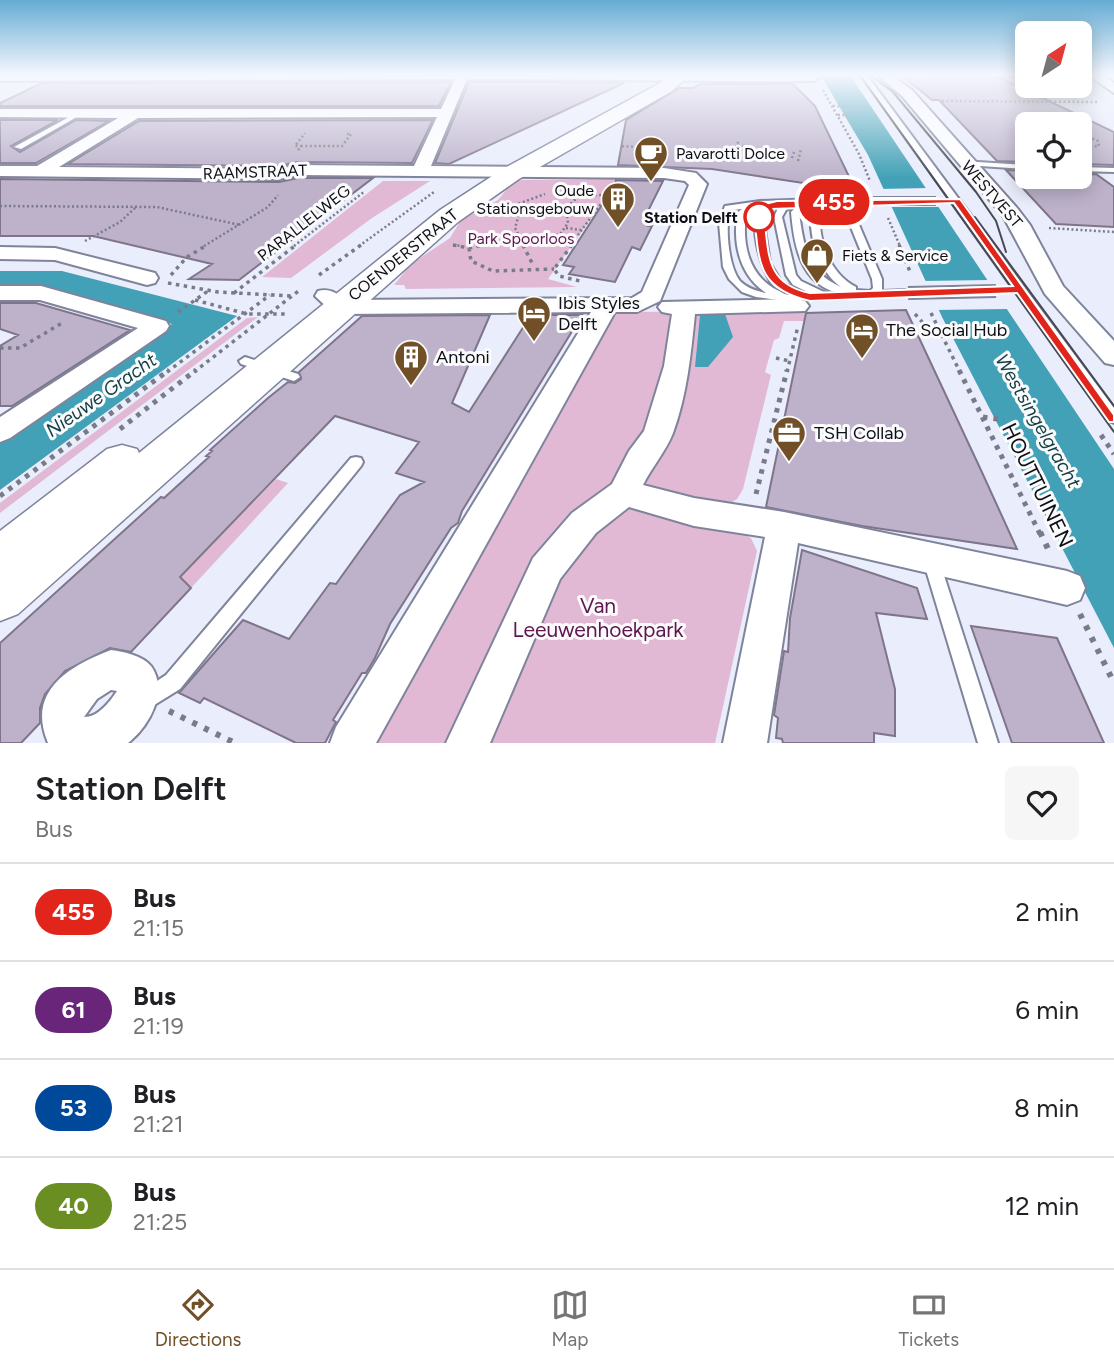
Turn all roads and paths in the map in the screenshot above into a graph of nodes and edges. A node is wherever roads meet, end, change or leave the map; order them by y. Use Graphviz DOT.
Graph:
graph roads {
  1 [pos="53,109"];
  2 [pos="144,109"];
  3 [pos="264,109"];
  4 [pos="344,109"];
  5 [pos="446,109"];
  6 [pos="620,109"];
  7 [pos="623,109"];
  8 [pos="889,109"];
  9 [pos="920,109"];
  10 [pos="0,113"];
  11 [pos="45,113"];
  12 [pos="80,113"];
  13 [pos="444,113"];
  14 [pos="135,114"];
  15 [pos="837,115"];
  16 [pos="847,117"];
  17 [pos="292,133"];
  18 [pos="340,134"];
  19 [pos="1092,138"];
  20 [pos="739,140"];
  21 [pos="744,143"];
  22 [pos="302,146"];
  23 [pos="622,146"];
  24 [pos="1092,146"];
  25 [pos="18,147"];
  26 [pos="637,147"];
  27 [pos="801,149"];
  28 [pos="794,150"];
  29 [pos="741,151"];
  30 [pos="734,152"];
  31 [pos="792,158"];
  32 [pos="798,161"];
  33 [pos="296,162"];
  34 [pos="965,163"];
  35 [pos="1015,166"];
  36 [pos="1092,169"];
  37 [pos="1114,170"];
  38 [pos="0,171"];
  39 [pos="39,172"];
  40 [pos="389,172"];
  41 [pos="420,172"];
  42 [pos="500,173"];
  43 [pos="552,192"];
  44 [pos="613,192"];
  45 [pos="573,194"];
  46 [pos="605,195"];
  47 [pos="579,197"];
  48 [pos="864,201"];
  49 [pos="936,201"];
  50 [pos="957,201"];
  51 [pos="818,202"];
  52 [pos="760,204"];
  53 [pos="777,204"];
  54 [pos="794,204"];
  55 [pos="0,206"];
  56 [pos="136,206"];
  57 [pos="520,211"];
  58 [pos="562,212"];
  59 [pos="240,225"];
  60 [pos="1020,225"];
  61 [pos="566,228"];
  62 [pos="581,230"];
  63 [pos="1114,232"];
  64 [pos="522,239"];
  65 [pos="0,253"];
  66 [pos="59,255"];
  67 [pos="533,265"];
  68 [pos="554,269"];
  69 [pos="559,276"];
  70 [pos="156,280"];
  71 [pos="1022,290"];
  72 [pos="209,291"];
  73 [pos="0,293"];
  74 [pos="233,294"];
  75 [pos="872,295"];
  76 [pos="832,296"];
  77 [pos="195,300"];
  78 [pos="300,303"];
  79 [pos="190,304"];
  80 [pos="607,306"];
  81 [pos="798,306"];
  82 [pos="88,307"];
  83 [pos="920,310"];
  84 [pos="913,311"];
  85 [pos="246,314"];
  86 [pos="937,327"];
  87 [pos="0,348"];
  88 [pos="1114,357"];
  89 [pos="776,358"];
  90 [pos="790,361"];
  91 [pos="269,369"];
  92 [pos="983,417"];
  93 [pos="1114,418"];
  94 [pos="1004,419"];
  95 [pos="6,423"];
  96 [pos="114,434"];
  97 [pos="356,462"];
  98 [pos="624,493"];
  99 [pos="0,496"];
  100 [pos="767,523"];
  101 [pos="930,557"];
  102 [pos="0,560"];
  103 [pos="1067,588"];
  104 [pos="0,597"];
  105 [pos="1114,682"];
  106 [pos="139,705"];
  107 [pos="71,742"];
  108 [pos="235,743"];
  109 [pos="352,743"];
  110 [pos="468,743"];
  111 [pos="745,743"];
  112 [pos="988,743"];
  1 -- 11 [label="street"];
  2 -- 14 [label="street"];
  3 -- 14 [label="street"];
  4 -- 13 [label="street"];
  5 -- 13 [label="street"];
  6 -- 42 [label="street, COENDERSTRAAT"];
  7 -- 42 [label="street, COENDERSTRAAT"];
  8 -- 50 [label="lane, WESTVEST"];
  9 -- 34 [label="street, WESTVEST"];
  10 -- 11 [label="street"];
  11 -- 12 [label="street"];
  12 -- 14 [label="street"];
  12 -- 25 [label="lane"];
  13 -- 41 [label="street"];
  14 -- 39 [label="street"];
  15 -- 16 [label="path"];
  17 -- 22 [label="path"];
  18 -- 22 [label="path"];
  19 -- 24 [label="path"];
  20 -- 30 [label="path"];
  21 -- 29 [label="path"];
  22 -- 33 [label="path"];
  23 -- 26 [label="path"];
  27 -- 32 [label="path"];
  28 -- 31 [label="path"];
  33 -- 39 [label="street, RAAMSTRAAT"];
  33 -- 40 [label="street, RAAMSTRAAT"];
  33 -- 59 [label="path"];
  34 -- 35 [label="lane"];
  34 -- 60 [label="street, WESTVEST"];
  36 -- 37 [label="lane"];
  38 -- 39 [label="street, RAAMSTRAAT"];
  40 -- 41 [label="street, RAAMSTRAAT"];
  40 -- 74 [label="path, PARALLELWEG"];
  41 -- 42 [label="street, RAAMSTRAAT"];
  42 -- 78 [label="street, COENDERSTRAAT"];
  42 -- 80 [label="street, RAAMSTRAAT"];
  43 -- 57 [label="path"];
  44 -- 46 [label="path"];
  45 -- 47 [label="path"];
  46 -- 47 [label="path"];
  46 -- 62 [label="path"];
  47 -- 58 [label="path"];
  48 -- 49 [label="lane, bridge"];
  48 -- 51 [label="lane"];
  49 -- 50 [label="lane"];
  50 -- 71 [label="lane, WESTVEST"];
  51 -- 54 [label="lane"];
  51 -- 75 [label="lane"];
  51 -- 75 [label="lane"];
  51 -- 75 [label="lane"];
  52 -- 53 [label="lane"];
  52 -- 81 [label="lane"];
  52 -- 81 [label="lane"];
  53 -- 54 [label="lane"];
  53 -- 81 [label="lane"];
  54 -- 76 [label="lane"];
  55 -- 56 [label="path"];
  56 -- 59 [label="path"];
  56 -- 66 [label="path"];
  57 -- 58 [label="path"];
  57 -- 64 [label="path"];
  58 -- 61 [label="path"];
  59 -- 70 [label="path"];
  60 -- 63 [label="path"];
  60 -- 88 [label="street, WESTVEST"];
  61 -- 62 [label="path"];
  61 -- 64 [label="path"];
  62 -- 68 [label="path"];
  64 -- 67 [label="path"];
  64 -- 67 [label="path"];
  65 -- 66 [label="street"];
  66 -- 70 [label="street"];
  67 -- 68 [label="path"];
  68 -- 69 [label="path"];
  70 -- 72 [label="path"];
  71 -- 75 [label="lane, bridge"];
  71 -- 93 [label="lane, WESTVEST"];
  72 -- 74 [label="path"];
  72 -- 77 [label="path"];
  73 -- 82 [label="street"];
  74 -- 78 [label="path"];
  75 -- 76 [label="lane"];
  76 -- 81 [label="lane"];
  77 -- 79 [label="path"];
  77 -- 85 [label="path"];
  78 -- 80 [label="street"];
  78 -- 85 [label="path"];
  78 -- 85 [label="path"];
  78 -- 91 [label="street"];
  78 -- 96 [label="path"];
  80 -- 109 [label="street"];
  81 -- 90 [label="path"];
  81 -- 98 [label="street"];
  82 -- 87 [label="path"];
  82 -- 95 [label="street"];
  83 -- 86 [label="path, HOUTTUINEN"];
  84 -- 86 [label="path"];
  85 -- 99 [label="path"];
  86 -- 92 [label="path, HOUTTUINEN"];
  89 -- 90 [label="path"];
  90 -- 100 [label="path"];
  91 -- 102 [label="street"];
  91 -- 104 [label="street"];
  92 -- 94 [label="path"];
  92 -- 103 [label="path, HOUTTUINEN"];
  97 -- 106 [label="lane"];
  98 -- 100 [label="street"];
  98 -- 110 [label="street"];
  100 -- 101 [label="street"];
  100 -- 111 [label="street"];
  101 -- 103 [label="street"];
  101 -- 112 [label="lane"];
  103 -- 105 [label="path, HOUTTUINEN"];
  106 -- 107 [label="street"];
  106 -- 108 [label="path"];
}
